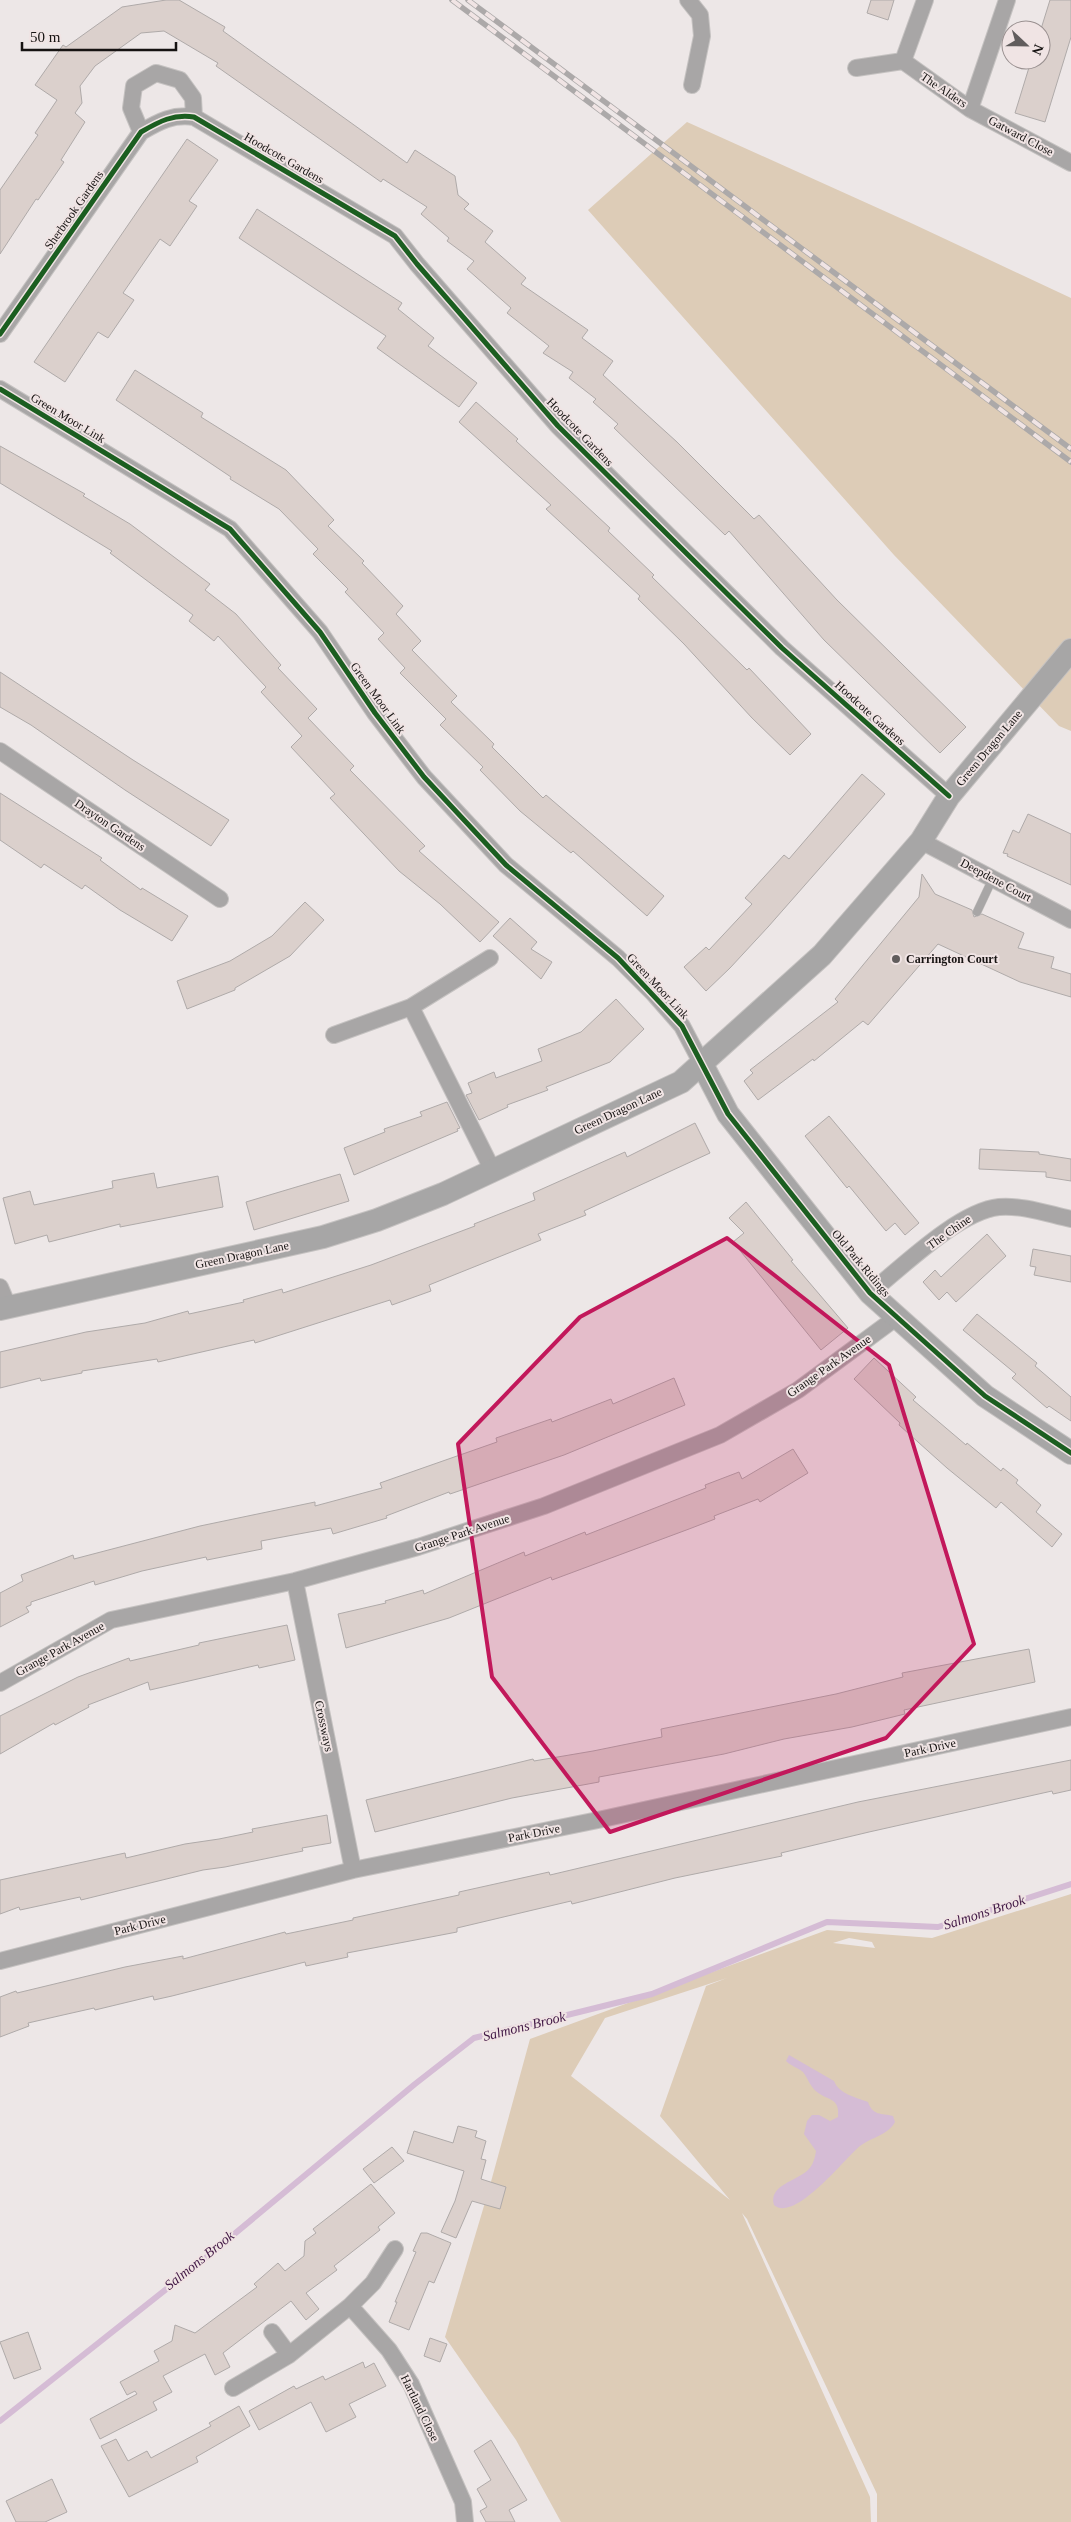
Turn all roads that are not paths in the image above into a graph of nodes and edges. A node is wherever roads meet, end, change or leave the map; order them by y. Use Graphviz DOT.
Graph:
graph roads {
  1 [pos="688,0"];
  2 [pos="925,0"];
  3 [pos="1007,0"];
  4 [pos="902,61"];
  5 [pos="856,68"];
  6 [pos="692,85"];
  7 [pos="970,109"];
  8 [pos="187,116"];
  9 [pos="141,132"];
  10 [pos="1071,162"];
  11 [pos="0,334"];
  12 [pos="0,388"];
  13 [pos="1071,650"];
  14 [pos="0,751"];
  15 [pos="949,796"];
  16 [pos="921,841"];
  17 [pos="992,878"];
  18 [pos="220,898"];
  19 [pos="977,912"];
  20 [pos="1071,920"];
  21 [pos="490,958"];
  22 [pos="411,1007"];
  23 [pos="334,1035"];
  24 [pos="702,1064"];
  25 [pos="492,1169"];
  26 [pos="1071,1219"];
  27 [pos="870,1293"];
  28 [pos="3,1300"];
  29 [pos="897,1317"];
  30 [pos="1071,1453"];
  31 [pos="295,1581"];
  32 [pos="0,1682"];
  33 [pos="1071,1718"];
  34 [pos="353,1870"];
  35 [pos="0,1961"];
  36 [pos="396,2250"];
  37 [pos="350,2306"];
  38 [pos="272,2332"];
  39 [pos="290,2355"];
  40 [pos="233,2388"];
  41 [pos="465,2522"];
  1 -- 6 [label="street"];
  2 -- 4 [label="street"];
  3 -- 7 [label="street, The Alders"];
  4 -- 5 [label="street"];
  4 -- 7 [label="street, The Alders"];
  7 -- 10 [label="street, Gatward Close"];
  8 -- 9 [label="street, Sherbrook Gardens"];
  8 -- 9 [label="street"];
  8 -- 15 [label="street, Hoodcote Gardens"];
  9 -- 11 [label="street, Sherbrook Gardens"];
  12 -- 24 [label="street, Green Moor Link"];
  13 -- 15 [label="street, Green Dragon Lane"];
  14 -- 18 [label="street, Drayton Gardens"];
  15 -- 16 [label="street, Green Dragon Lane"];
  16 -- 17 [label="street, Deepdene Court"];
  16 -- 24 [label="street, Green Dragon Lane"];
  17 -- 19 [label="lane"];
  17 -- 20 [label="street, Deepdene Court"];
  21 -- 22 [label="street"];
  22 -- 23 [label="street"];
  22 -- 25 [label="street"];
  24 -- 25 [label="street, Green Dragon Lane"];
  24 -- 27 [label="street, Old Park Ridings"];
  25 -- 28 [label="street, Green Dragon Lane"];
  26 -- 27 [label="street, The Chine"];
  27 -- 29 [label="street, Old Park Ridings"];
  29 -- 30 [label="street, Old Park Ridings"];
  29 -- 31 [label="street, Grange Park Avenue"];
  31 -- 32 [label="street, Grange Park Avenue"];
  31 -- 34 [label="street, Crossways"];
  33 -- 34 [label="street, Park Drive"];
  34 -- 35 [label="street, Park Drive"];
  36 -- 37 [label="street"];
  37 -- 39 [label="street"];
  37 -- 41 [label="street, Hartland Close"];
  38 -- 39 [label="street"];
  39 -- 40 [label="street"];
}
